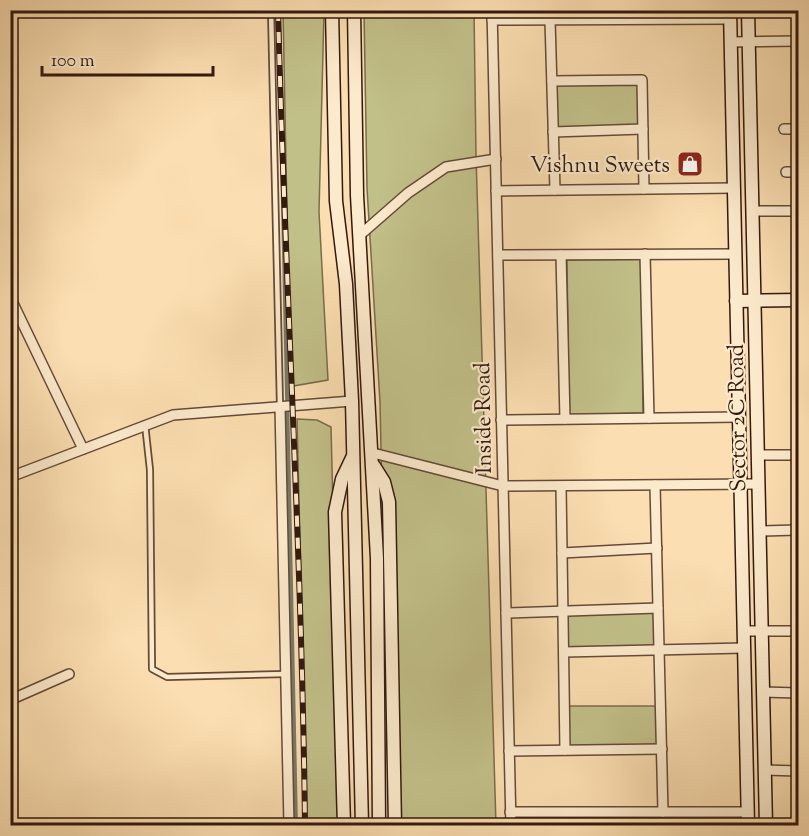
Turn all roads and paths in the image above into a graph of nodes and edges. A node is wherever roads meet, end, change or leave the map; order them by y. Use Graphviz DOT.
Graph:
graph roads {
  1 [pos="271,10"];
  2 [pos="332,10"];
  3 [pos="354,10"];
  4 [pos="748,10"];
  5 [pos="492,15"];
  6 [pos="643,15"];
  7 [pos="730,15"];
  8 [pos="550,20"];
  9 [pos="730,42"];
  10 [pos="748,42"];
  11 [pos="798,42"];
  12 [pos="552,81"];
  13 [pos="644,129"];
  14 [pos="784,129"];
  15 [pos="798,129"];
  16 [pos="553,132"];
  17 [pos="733,132"];
  18 [pos="750,132"];
  19 [pos="496,159"];
  20 [pos="786,172"];
  21 [pos="798,172"];
  22 [pos="734,188"];
  23 [pos="644,189"];
  24 [pos="555,190"];
  25 [pos="496,191"];
  26 [pos="798,211"];
  27 [pos="752,212"];
  28 [pos="360,235"];
  29 [pos="645,254"];
  30 [pos="735,254"];
  31 [pos="498,255"];
  32 [pos="561,255"];
  33 [pos="10,297"];
  34 [pos="798,300"];
  35 [pos="736,301"];
  36 [pos="754,301"];
  37 [pos="798,328"];
  38 [pos="798,369"];
  39 [pos="352,400"];
  40 [pos="281,406"];
  41 [pos="739,417"];
  42 [pos="649,418"];
  43 [pos="565,419"];
  44 [pos="501,420"];
  45 [pos="145,424"];
  46 [pos="83,449"];
  47 [pos="758,455"];
  48 [pos="798,455"];
  49 [pos="354,456"];
  50 [pos="373,459"];
  51 [pos="10,477"];
  52 [pos="741,484"];
  53 [pos="758,484"];
  54 [pos="655,485"];
  55 [pos="503,486"];
  56 [pos="561,486"];
  57 [pos="798,530"];
  58 [pos="759,531"];
  59 [pos="657,548"];
  60 [pos="562,553"];
  61 [pos="658,608"];
  62 [pos="563,611"];
  63 [pos="506,613"];
  64 [pos="744,631"];
  65 [pos="762,631"];
  66 [pos="798,631"];
  67 [pos="744,648"];
  68 [pos="659,650"];
  69 [pos="564,652"];
  70 [pos="69,674"];
  71 [pos="286,674"];
  72 [pos="763,692"];
  73 [pos="798,693"];
  74 [pos="10,700"];
  75 [pos="662,749"];
  76 [pos="565,750"];
  77 [pos="509,751"];
  78 [pos="765,770"];
  79 [pos="798,771"];
  80 [pos="510,812"];
  81 [pos="663,812"];
  82 [pos="748,812"];
  83 [pos="289,825"];
  84 [pos="344,825"];
  85 [pos="362,825"];
  86 [pos="379,825"];
  87 [pos="395,825"];
  88 [pos="511,825"];
  89 [pos="748,825"];
  90 [pos="766,825"];
  1 -- 40 [label="lane"];
  2 -- 39 [label="main road"];
  3 -- 28 [label="main road"];
  4 -- 10 [label="main road, Sector 2C Road"];
  5 -- 8 [label="street"];
  5 -- 19 [label="street, Inside Road"];
  6 -- 7 [label="street"];
  6 -- 8 [label="street"];
  7 -- 9 [label="main road, Sector 2C Road"];
  8 -- 12 [label="street"];
  9 -- 10 [label="street"];
  9 -- 17 [label="main road, Sector 2C Road"];
  10 -- 11 [label="street"];
  10 -- 18 [label="main road, Sector 2C Road"];
  12 -- 13 [label="street"];
  12 -- 16 [label="street"];
  13 -- 16 [label="street"];
  13 -- 23 [label="street"];
  14 -- 15 [label="street"];
  16 -- 24 [label="street"];
  17 -- 18 [label="main road"];
  17 -- 22 [label="main road, Sector 2C Road"];
  18 -- 27 [label="main road, Sector 2C Road"];
  19 -- 25 [label="street, Inside Road"];
  19 -- 28 [label="street"];
  20 -- 21 [label="street"];
  22 -- 23 [label="street"];
  22 -- 30 [label="main road, Sector 2C Road"];
  23 -- 24 [label="street"];
  24 -- 25 [label="street"];
  25 -- 31 [label="street, Inside Road"];
  26 -- 27 [label="street"];
  27 -- 36 [label="main road, Sector 2C Road"];
  28 -- 50 [label="main road"];
  29 -- 30 [label="street"];
  29 -- 32 [label="street"];
  29 -- 42 [label="street"];
  30 -- 35 [label="main road, Sector 2C Road"];
  31 -- 32 [label="street"];
  31 -- 44 [label="street, Inside Road"];
  32 -- 43 [label="street"];
  33 -- 46 [label="street"];
  34 -- 36 [label="main road"];
  35 -- 36 [label="main road"];
  35 -- 41 [label="main road, Sector 2C Road"];
  36 -- 47 [label="main road, Sector 2C Road"];
  37 -- 38 [label="street"];
  39 -- 40 [label="street"];
  39 -- 49 [label="main road"];
  40 -- 45 [label="street"];
  40 -- 71 [label="street"];
  41 -- 42 [label="street"];
  41 -- 52 [label="main road, Sector 2C Road"];
  42 -- 43 [label="street"];
  43 -- 44 [label="street"];
  44 -- 55 [label="street, Inside Road"];
  45 -- 46 [label="street"];
  45 -- 71 [label="lane"];
  46 -- 51 [label="street"];
  47 -- 48 [label="street"];
  47 -- 53 [label="main road, Sector 2C Road"];
  49 -- 84 [label="main road"];
  49 -- 85 [label="main road"];
  50 -- 55 [label="street"];
  50 -- 86 [label="main road"];
  50 -- 87 [label="main road"];
  52 -- 53 [label="street"];
  52 -- 54 [label="street"];
  52 -- 64 [label="main road, Sector 2C Road"];
  53 -- 58 [label="main road, Sector 2C Road"];
  54 -- 56 [label="street"];
  54 -- 59 [label="street"];
  55 -- 56 [label="street"];
  55 -- 63 [label="street, Inside Road"];
  56 -- 60 [label="street"];
  57 -- 58 [label="street"];
  58 -- 65 [label="main road, Sector 2C Road"];
  59 -- 60 [label="street"];
  59 -- 61 [label="street"];
  60 -- 62 [label="street"];
  61 -- 62 [label="street"];
  61 -- 68 [label="street"];
  62 -- 63 [label="street"];
  62 -- 69 [label="street"];
  63 -- 77 [label="street, Inside Road"];
  64 -- 65 [label="street"];
  64 -- 67 [label="main road, Sector 2C Road"];
  65 -- 66 [label="street"];
  65 -- 72 [label="main road, Sector 2C Road"];
  67 -- 68 [label="street"];
  67 -- 82 [label="main road, Sector 2C Road"];
  68 -- 69 [label="street"];
  68 -- 75 [label="street"];
  69 -- 76 [label="street"];
  70 -- 74 [label="street"];
  71 -- 83 [label="street"];
  72 -- 73 [label="street"];
  72 -- 78 [label="main road, Sector 2C Road"];
  75 -- 76 [label="street"];
  75 -- 81 [label="street"];
  76 -- 77 [label="street"];
  77 -- 80 [label="street, Inside Road"];
  78 -- 79 [label="street"];
  78 -- 90 [label="main road, Sector 2C Road"];
  80 -- 81 [label="street"];
  80 -- 88 [label="street, Inside Road"];
  81 -- 82 [label="street"];
  82 -- 89 [label="main road, Sector 2C Road"];
}
